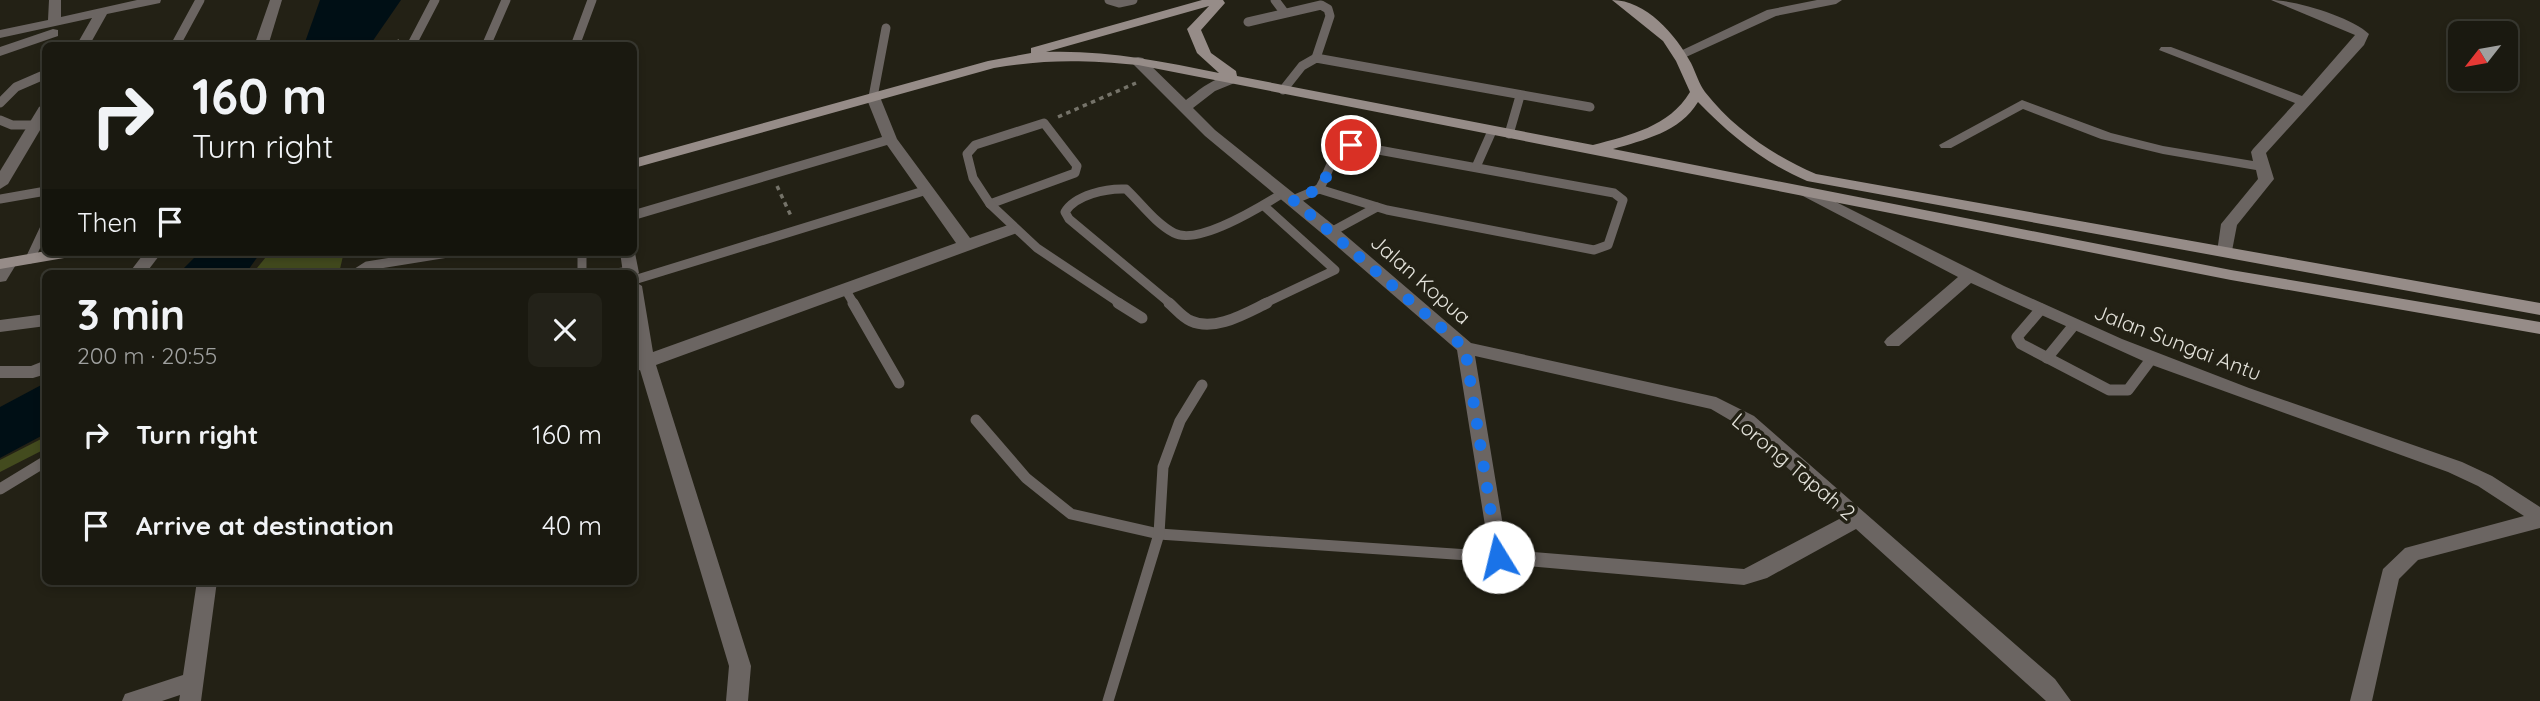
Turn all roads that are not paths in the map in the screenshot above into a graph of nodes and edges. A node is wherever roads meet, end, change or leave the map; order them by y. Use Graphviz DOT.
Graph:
graph roads {
  1 [pos="55,0"];
  2 [pos="155,0"];
  3 [pos="200,0"];
  4 [pos="276,0"];
  5 [pos="445,0"];
  6 [pos="506,0"];
  7 [pos="592,0"];
  8 [pos="1109,0"];
  9 [pos="1133,0"];
  10 [pos="1216,0"];
  11 [pos="1223,0"];
  12 [pos="1275,0"];
  13 [pos="1618,0"];
  14 [pos="1836,0"];
  15 [pos="2277,0"];
  16 [pos="434,1"];
  17 [pos="1284,12"];
  18 [pos="99,18"];
  19 [pos="54,22"];
  20 [pos="1248,22"];
  21 [pos="886,28"];
  22 [pos="0,34"];
  23 [pos="84,42"];
  24 [pos="176,42"];
  25 [pos="262,42"];
  26 [pos="413,42"];
  27 [pos="488,42"];
  28 [pos="576,42"];
  29 [pos="2166,50"];
  30 [pos="0,52"];
  31 [pos="1681,54"];
  32 [pos="1316,58"];
  33 [pos="1138,61"];
  34 [pos="993,64"];
  35 [pos="42,76"];
  36 [pos="1239,81"];
  37 [pos="1283,90"];
  38 [pos="1697,92"];
  39 [pos="1520,96"];
  40 [pos="873,97"];
  41 [pos="2302,102"];
  42 [pos="0,103"];
  43 [pos="1590,107"];
  44 [pos="1185,108"];
  45 [pos="42,114"];
  46 [pos="0,120"];
  47 [pos="35,125"];
  48 [pos="1492,131"];
  49 [pos="1508,134"];
  50 [pos="890,139"];
  51 [pos="1946,145"];
  52 [pos="1592,150"];
  53 [pos="637,163"];
  54 [pos="1476,167"];
  55 [pos="2262,167"];
  56 [pos="2,176"];
  57 [pos="1319,189"];
  58 [pos="927,190"];
  59 [pos="42,192"];
  60 [pos="1806,192"];
  61 [pos="1288,197"];
  62 [pos="0,200"];
  63 [pos="989,204"];
  64 [pos="1264,206"];
  65 [pos="1377,207"];
  66 [pos="637,214"];
  67 [pos="1011,229"];
  68 [pos="1331,232"];
  69 [pos="42,234"];
  70 [pos="966,245"];
  71 [pos="2225,252"];
  72 [pos="47,256"];
  73 [pos="151,256"];
  74 [pos="431,256"];
  75 [pos="30,259"];
  76 [pos="3,268"];
  77 [pos="139,270"];
  78 [pos="362,270"];
  79 [pos="637,275"];
  80 [pos="1968,277"];
  81 [pos="845,289"];
  82 [pos="2040,309"];
  83 [pos="2540,309"];
  84 [pos="1142,318"];
  85 [pos="42,321"];
  86 [pos="2074,325"];
  87 [pos="0,326"];
  88 [pos="2540,328"];
  89 [pos="637,340"];
  90 [pos="1893,342"];
  91 [pos="1465,348"];
  92 [pos="2047,358"];
  93 [pos="2152,358"];
  94 [pos="640,363"];
  95 [pos="42,368"];
  96 [pos="0,372"];
  97 [pos="899,383"];
  98 [pos="1202,385"];
  99 [pos="976,420"];
  100 [pos="42,463"];
  101 [pos="0,489"];
  102 [pos="1856,519"];
  103 [pos="2540,519"];
  104 [pos="1159,534"];
  105 [pos="1498,557"];
  106 [pos="206,585"];
  107 [pos="191,691"];
  108 [pos="133,701"];
  109 [pos="737,701"];
  110 [pos="1108,701"];
  111 [pos="2060,701"];
  112 [pos="2361,701"];
  1 -- 19 [label="street"];
  2 -- 18 [label="street"];
  3 -- 24 [label="lane"];
  4 -- 25 [label="street"];
  5 -- 16 [label="lane"];
  6 -- 27 [label="lane"];
  7 -- 28 [label="lane"];
  8 -- 9 [label="lane"];
  10 -- 34 [label="main road"];
  11 -- 36 [label="main road"];
  12 -- 17 [label="lane"];
  13 -- 31 [label="main road"];
  14 -- 31 [label="street"];
  15 -- 41 [label="street"];
  16 -- 26 [label="lane"];
  17 -- 20 [label="lane"];
  17 -- 32 [label="lane"];
  18 -- 19 [label="street"];
  18 -- 23 [label="street"];
  18 -- 30 [label="street"];
  19 -- 22 [label="street"];
  21 -- 40 [label="lane"];
  29 -- 41 [label="street"];
  31 -- 38 [label="main road"];
  32 -- 37 [label="lane"];
  32 -- 39 [label="lane"];
  33 -- 34 [label="main road"];
  33 -- 36 [label="main road"];
  33 -- 44 [label="street, Jalan Kopua"];
  34 -- 40 [label="main road"];
  35 -- 42 [label="lane"];
  36 -- 37 [label="main road"];
  36 -- 44 [label="street"];
  37 -- 48 [label="main road"];
  38 -- 52 [label="main road"];
  38 -- 71 [label="main road"];
  39 -- 43 [label="lane"];
  39 -- 49 [label="lane"];
  40 -- 50 [label="street"];
  40 -- 53 [label="main road"];
  41 -- 55 [label="street"];
  44 -- 61 [label="street, Jalan Kopua"];
  45 -- 47 [label="street"];
  46 -- 47 [label="lane"];
  47 -- 56 [label="street"];
  48 -- 49 [label="main road"];
  48 -- 54 [label="lane"];
  49 -- 52 [label="main road"];
  50 -- 58 [label="street"];
  50 -- 66 [label="street"];
  51 -- 55 [label="street"];
  52 -- 60 [label="main road"];
  54 -- 57 [label="lane"];
  54 -- 65 [label="lane"];
  55 -- 71 [label="street"];
  57 -- 61 [label="lane"];
  57 -- 65 [label="lane"];
  58 -- 70 [label="street"];
  58 -- 79 [label="lane"];
  59 -- 62 [label="lane"];
  60 -- 80 [label="street, Jalan Sungai Antu"];
  60 -- 88 [label="main road"];
  61 -- 64 [label="lane"];
  61 -- 68 [label="street, Jalan Kopua"];
  63 -- 63 [label="lane"];
  63 -- 67 [label="lane"];
  64 -- 64 [label="lane"];
  65 -- 68 [label="lane"];
  67 -- 70 [label="street"];
  67 -- 84 [label="lane"];
  68 -- 91 [label="street, Jalan Kopua"];
  69 -- 75 [label="lane"];
  70 -- 81 [label="street"];
  71 -- 83 [label="main road"];
  72 -- 75 [label="main road"];
  73 -- 77 [label="street"];
  74 -- 78 [label="lane"];
  75 -- 76 [label="main road"];
  80 -- 82 [label="street, Jalan Sungai Antu"];
  80 -- 90 [label="street"];
  81 -- 94 [label="street"];
  81 -- 97 [label="lane"];
  82 -- 86 [label="street, Jalan Sungai Antu"];
  82 -- 92 [label="lane"];
  85 -- 87 [label="street"];
  86 -- 92 [label="lane"];
  86 -- 93 [label="street, Jalan Sungai Antu"];
  89 -- 94 [label="street"];
  91 -- 102 [label="street, Lorong Tapah 2"];
  91 -- 105 [label="street, Jalan Kopua"];
  92 -- 93 [label="lane"];
  93 -- 103 [label="street, Jalan Sungai Antu"];
  94 -- 109 [label="street"];
  95 -- 96 [label="street"];
  98 -- 104 [label="lane"];
  99 -- 104 [label="lane"];
  100 -- 101 [label="lane"];
  102 -- 105 [label="street"];
  102 -- 111 [label="street, Lorong Tapah 2"];
  103 -- 112 [label="street"];
  104 -- 105 [label="lane"];
  104 -- 110 [label="lane"];
  106 -- 107 [label="street"];
  107 -- 108 [label="street"];
}
